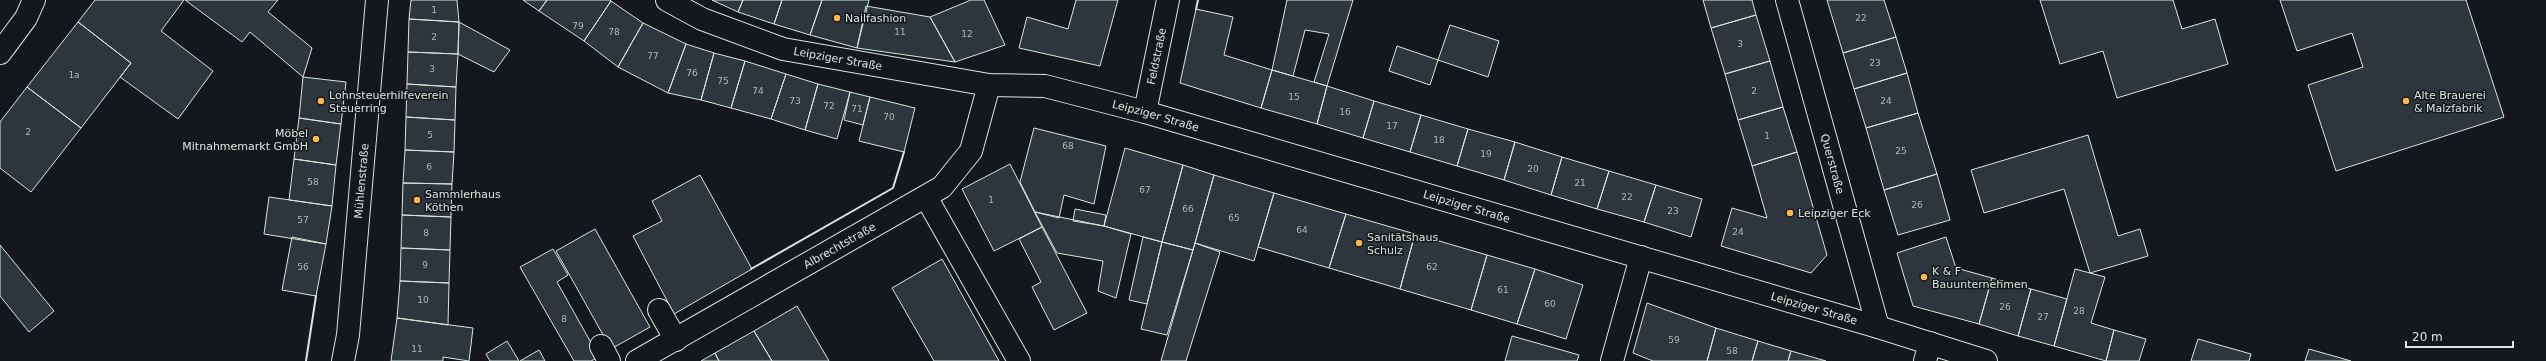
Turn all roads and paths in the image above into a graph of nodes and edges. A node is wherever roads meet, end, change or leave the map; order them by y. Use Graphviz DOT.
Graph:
graph roads {
  1 [pos="34,0"];
  2 [pos="377,0"];
  3 [pos="668,0"];
  4 [pos="1168,0"];
  5 [pos="1787,0"];
  6 [pos="0,53"];
  7 [pos="989,85"];
  8 [pos="1145,112"];
  9 [pos="926,197"];
  10 [pos="1641,257"];
  11 [pos="659,310"];
  12 [pos="1878,327"];
  13 [pos="676,340"];
  14 [pos="1927,352"];
  15 [pos="343,361"];
  16 [pos="638,361"];
  17 [pos="1019,361"];
  18 [pos="1612,361"];
  19 [pos="1986,361"];
  1 -- 6 [label="street"];
  2 -- 15 [label="street, Mühlenstraße"];
  3 -- 7 [label="street, Leipziger Straße"];
  4 -- 8 [label="street, Feldstraße"];
  5 -- 12 [label="street, Querstraße"];
  7 -- 8 [label="street, Leipziger Straße"];
  7 -- 9 [label="street, Albrechtstraße"];
  8 -- 10 [label="street, Leipziger Straße"];
  9 -- 13 [label="street, Albrechtstraße"];
  9 -- 17 [label="street"];
  10 -- 12 [label="street, Leipziger Straße"];
  10 -- 18 [label="street"];
  11 -- 13 [label="street"];
  12 -- 14 [label="street, Leipziger Straße"];
  13 -- 16 [label="street, Albrechtstraße"];
  14 -- 19 [label="street, Leipziger Straße"];
}
